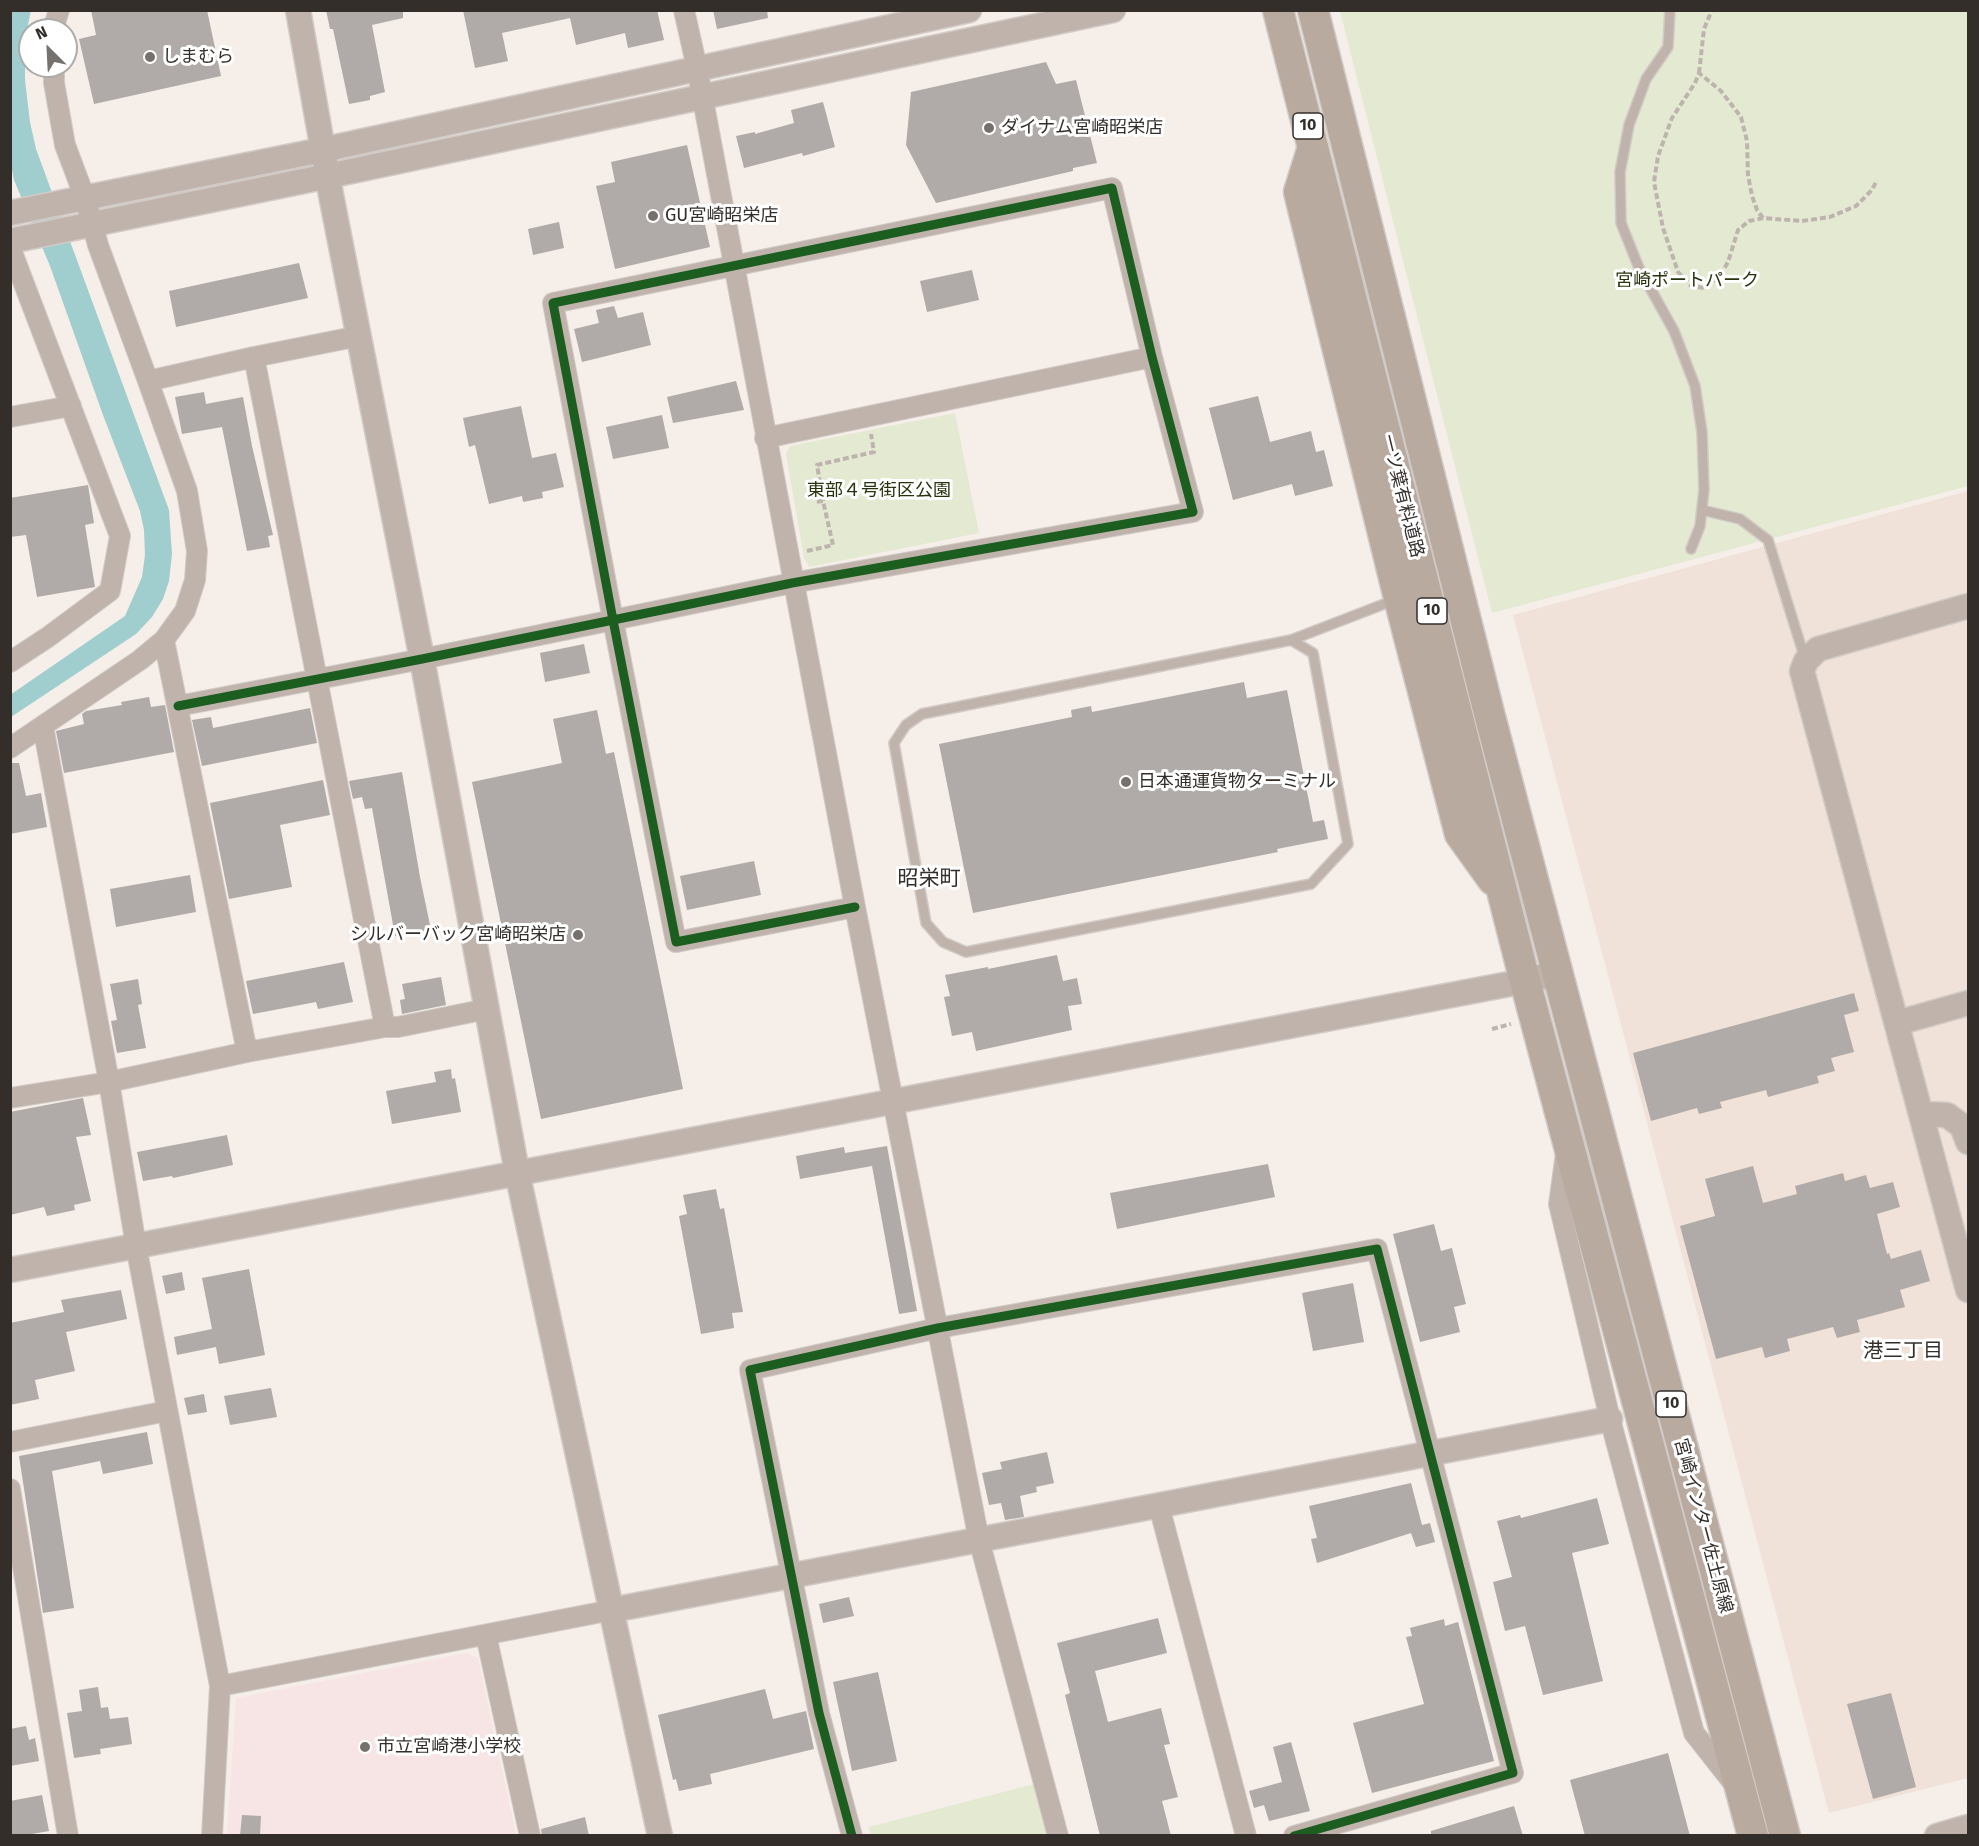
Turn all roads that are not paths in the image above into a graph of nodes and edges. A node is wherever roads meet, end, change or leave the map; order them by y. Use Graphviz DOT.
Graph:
graph roads {
  1 [pos="298,10"];
  2 [pos="684,10"];
  3 [pos="969,10"];
  4 [pos="1113,10"];
  5 [pos="1278,10"];
  6 [pos="1313,10"];
  7 [pos="1670,10"];
  8 [pos="697,68"];
  9 [pos="54,78"];
  10 [pos="702,97"];
  11 [pos="1313,147"];
  12 [pos="322,150"];
  13 [pos="328,177"];
  14 [pos="79,199"];
  15 [pos="11,213"];
  16 [pos="86,226"];
  17 [pos="14,242"];
  18 [pos="733,266"];
  19 [pos="359,336"];
  20 [pos="254,357"];
  21 [pos="1152,357"];
  22 [pos="148,381"];
  23 [pos="71,406"];
  24 [pos="10,417"];
  25 [pos="765,438"];
  26 [pos="1702,510"];
  27 [pos="1691,549"];
  28 [pos="792,583"];
  29 [pos="1399,598"];
  30 [pos="1968,606"];
  31 [pos="613,620"];
  32 [pos="164,640"];
  33 [pos="1291,640"];
  34 [pos="422,659"];
  35 [pos="1806,661"];
  36 [pos="10,662"];
  37 [pos="316,680"];
  38 [pos="178,706"];
  39 [pos="43,726"];
  40 [pos="10,748"];
  41 [pos="1503,894"];
  42 [pos="855,907"];
  43 [pos="1557,973"];
  44 [pos="1525,981"];
  45 [pos="1968,1003"];
  46 [pos="487,1008"];
  47 [pos="1897,1023"];
  48 [pos="385,1027"];
  49 [pos="247,1052"];
  50 [pos="109,1082"];
  51 [pos="10,1098"];
  52 [pos="893,1102"];
  53 [pos="1921,1114"];
  54 [pos="1968,1142"];
  55 [pos="1568,1143"];
  56 [pos="517,1172"];
  57 [pos="1968,1219"];
  58 [pos="1956,1242"];
  59 [pos="136,1246"];
  60 [pos="10,1270"];
  61 [pos="1968,1290"];
  62 [pos="938,1328"];
  63 [pos="167,1411"];
  64 [pos="1610,1419"];
  65 [pos="10,1442"];
  66 [pos="1429,1454"];
  67 [pos="10,1489"];
  68 [pos="1159,1506"];
  69 [pos="979,1540"];
  70 [pos="790,1576"];
  71 [pos="612,1610"];
  72 [pos="486,1635"];
  73 [pos="220,1686"];
  74 [pos="1742,1795"];
  75 [pos="1968,1827"];
  76 [pos="68,1836"];
  77 [pos="212,1836"];
  78 [pos="530,1836"];
  79 [pos="660,1836"];
  80 [pos="852,1836"];
  81 [pos="1058,1836"];
  82 [pos="1246,1836"];
  83 [pos="1294,1836"];
  84 [pos="1753,1836"];
  85 [pos="1785,1836"];
  86 [pos="1937,1836"];
  1 -- 12 [label="street"];
  2 -- 8 [label="street"];
  3 -- 8 [label="street"];
  4 -- 10 [label="street"];
  5 -- 11 [label="main road, 一ツ葉有料道路 / 10"];
  6 -- 43 [label="main road, 一ツ葉有料道路 / 10"];
  7 -- 26 [label="lane"];
  8 -- 10 [label="street"];
  8 -- 12 [label="street"];
  9 -- 14 [label="street"];
  10 -- 13 [label="street"];
  10 -- 18 [label="street"];
  11 -- 29 [label="main road"];
  11 -- 41 [label="main road, 一ツ葉有料道路 / 10"];
  12 -- 13 [label="street"];
  12 -- 14 [label="street"];
  13 -- 16 [label="street"];
  13 -- 19 [label="street"];
  14 -- 15 [label="street"];
  14 -- 16 [label="street"];
  16 -- 17 [label="street"];
  16 -- 22 [label="street"];
  17 -- 23 [label="street"];
  18 -- 21 [label="street"];
  18 -- 25 [label="street"];
  18 -- 31 [label="street"];
  19 -- 20 [label="street"];
  19 -- 34 [label="street"];
  20 -- 22 [label="street"];
  20 -- 37 [label="street"];
  21 -- 25 [label="street"];
  21 -- 28 [label="street"];
  22 -- 32 [label="street"];
  23 -- 24 [label="street"];
  23 -- 36 [label="street"];
  25 -- 28 [label="street"];
  26 -- 27 [label="lane"];
  26 -- 35 [label="lane"];
  28 -- 31 [label="street"];
  28 -- 42 [label="street"];
  29 -- 33 [label="lane"];
  29 -- 41 [label="main road"];
  30 -- 35 [label="street"];
  31 -- 34 [label="street"];
  31 -- 42 [label="street"];
  32 -- 38 [label="street"];
  32 -- 39 [label="street"];
  33 -- 33 [label="lane"];
  34 -- 37 [label="street"];
  34 -- 46 [label="street"];
  35 -- 47 [label="street"];
  37 -- 38 [label="street"];
  37 -- 48 [label="street"];
  38 -- 49 [label="street"];
  39 -- 40 [label="street"];
  39 -- 50 [label="street"];
  41 -- 44 [label="main road, 一ツ葉有料道路 / 10"];
  42 -- 52 [label="street"];
  43 -- 44 [label="street"];
  43 -- 85 [label="main road, 宮崎インター佐土原線 / 10"];
  44 -- 52 [label="street"];
  44 -- 55 [label="main road, 宮崎インター佐土原線 / 10"];
  45 -- 47 [label="street"];
  46 -- 48 [label="street"];
  46 -- 56 [label="street"];
  47 -- 53 [label="street"];
  48 -- 49 [label="street"];
  49 -- 50 [label="street"];
  50 -- 51 [label="street"];
  50 -- 59 [label="street"];
  52 -- 56 [label="street"];
  52 -- 62 [label="street"];
  53 -- 54 [label="street"];
  53 -- 58 [label="street"];
  55 -- 64 [label="street"];
  55 -- 74 [label="main road, 宮崎インター佐土原線 / 10"];
  56 -- 59 [label="street"];
  56 -- 71 [label="street"];
  57 -- 58 [label="street"];
  58 -- 61 [label="street"];
  59 -- 60 [label="street"];
  59 -- 63 [label="street"];
  62 -- 66 [label="street"];
  62 -- 69 [label="street"];
  62 -- 70 [label="street"];
  63 -- 65 [label="street"];
  63 -- 73 [label="street"];
  64 -- 66 [label="street"];
  64 -- 74 [label="street"];
  66 -- 68 [label="street"];
  66 -- 83 [label="street"];
  67 -- 76 [label="street"];
  68 -- 69 [label="street"];
  68 -- 82 [label="street"];
  69 -- 70 [label="street"];
  69 -- 81 [label="street"];
  70 -- 71 [label="street"];
  70 -- 80 [label="street"];
  71 -- 72 [label="street"];
  71 -- 79 [label="street"];
  72 -- 73 [label="street"];
  72 -- 78 [label="street"];
  73 -- 77 [label="street"];
  74 -- 84 [label="main road, 宮崎インター佐土原線 / 10"];
  75 -- 86 [label="street"];
}
